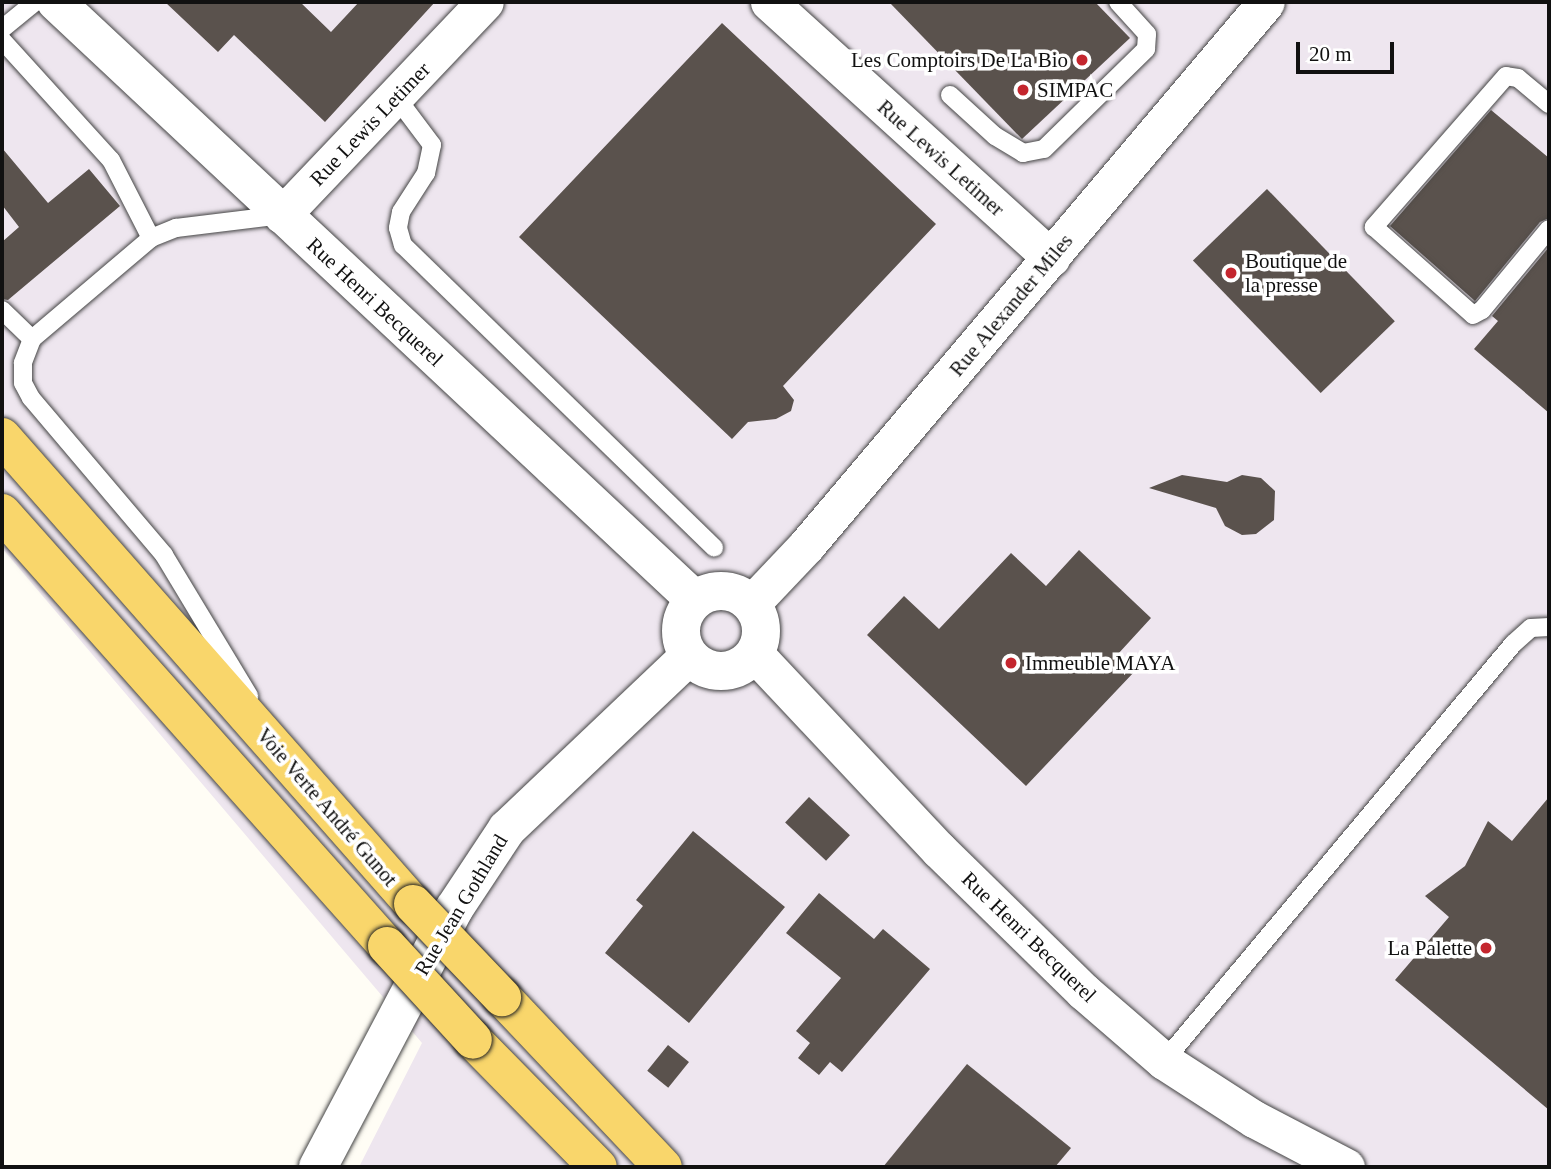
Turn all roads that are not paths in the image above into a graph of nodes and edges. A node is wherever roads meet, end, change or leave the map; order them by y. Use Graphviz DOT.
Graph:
graph roads {
  1 [pos="35,2"];
  2 [pos="56,2"];
  3 [pos="485,2"];
  4 [pos="1118,2"];
  5 [pos="1266,2"];
  6 [pos="784,6"];
  7 [pos="2,29"];
  8 [pos="2,40"];
  9 [pos="950,95"];
  10 [pos="396,97"];
  11 [pos="1549,104"];
  12 [pos="282,215"];
  13 [pos="1549,229"];
  14 [pos="151,238"];
  15 [pos="1051,258"];
  16 [pos="2,310"];
  17 [pos="32,339"];
  18 [pos="2,437"];
  19 [pos="2,513"];
  20 [pos="714,547"];
  21 [pos="695,600"];
  22 [pos="751,604"];
  23 [pos="1549,627"];
  24 [pos="754,653"];
  25 [pos="690,656"];
  26 [pos="285,759"];
  27 [pos="1164,1061"];
  28 [pos="318,1167"];
  29 [pos="598,1167"];
  30 [pos="663,1167"];
  31 [pos="1346,1167"];
  1 -- 7 [label="lane"];
  2 -- 12 [label="street, Rue Henri Becquerel"];
  3 -- 10 [label="street, Rue Lewis Letimer"];
  4 -- 9 [label="lane"];
  5 -- 15 [label="street, Rue Alexander Miles"];
  6 -- 15 [label="street, Rue Lewis Letimer"];
  8 -- 14 [label="lane"];
  10 -- 12 [label="street, Rue Lewis Letimer"];
  10 -- 20 [label="lane"];
  11 -- 13 [label="lane"];
  12 -- 14 [label="lane"];
  12 -- 21 [label="street, Rue Henri Becquerel"];
  14 -- 17 [label="lane"];
  15 -- 22 [label="street, Rue Alexander Miles"];
  16 -- 17 [label="lane"];
  17 -- 26 [label="lane"];
  18 -- 26 [label="main road, Voie Verte André Gunot"];
  19 -- 29 [label="main road, bridge"];
  21 -- 22 [label="street"];
  21 -- 25 [label="street"];
  22 -- 24 [label="street"];
  23 -- 27 [label="lane"];
  24 -- 25 [label="street"];
  24 -- 27 [label="street, Rue Henri Becquerel"];
  25 -- 28 [label="street, Rue Jean Gothland"];
  26 -- 30 [label="main road, Voie Verte André Gunot, bridge"];
  27 -- 31 [label="street, Rue Henri Becquerel"];
}
